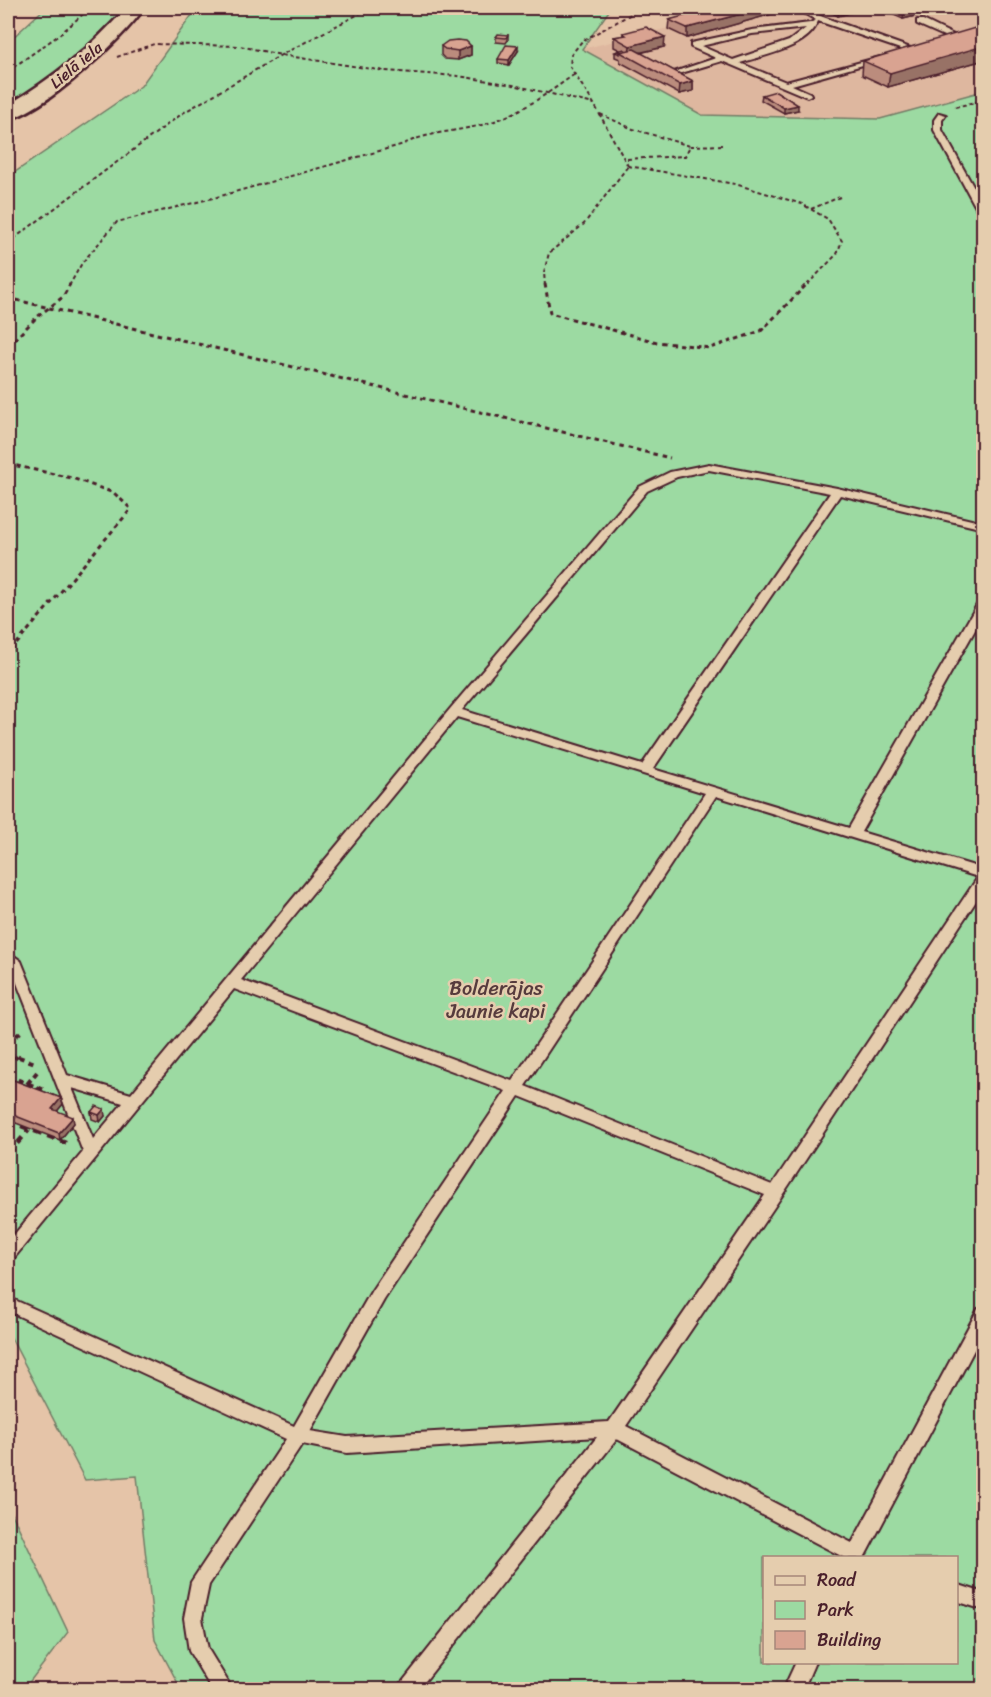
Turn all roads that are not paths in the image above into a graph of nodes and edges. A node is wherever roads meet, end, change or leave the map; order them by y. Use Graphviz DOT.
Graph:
graph roads {
  1 [pos="135,8"];
  2 [pos="798,8"];
  3 [pos="820,19"];
  4 [pos="920,22"];
  5 [pos="811,25"];
  6 [pos="965,36"];
  7 [pos="956,38"];
  8 [pos="945,41"];
  9 [pos="923,47"];
  10 [pos="912,50"];
  11 [pos="900,53"];
  12 [pos="889,56"];
  13 [pos="721,59"];
  14 [pos="731,63"];
  15 [pos="678,72"];
  16 [pos="786,84"];
  17 [pos="807,95"];
  18 [pos="8,113"];
  19 [pos="942,115"];
  20 [pos="984,215"];
  21 [pos="837,491"];
  22 [pos="984,526"];
  23 [pos="984,603"];
  24 [pos="454,711"];
  25 [pos="646,769"];
  26 [pos="714,790"];
  27 [pos="854,832"];
  28 [pos="984,874"];
  29 [pos="984,879"];
  30 [pos="14,962"];
  31 [pos="231,982"];
  32 [pos="62,1079"];
  33 [pos="517,1089"];
  34 [pos="134,1100"];
  35 [pos="91,1153"];
  36 [pos="775,1193"];
  37 [pos="8,1253"];
  38 [pos="8,1304"];
  39 [pos="984,1314"];
  40 [pos="614,1430"];
  41 [pos="298,1436"];
  42 [pos="858,1556"];
  43 [pos="958,1592"];
  44 [pos="984,1602"];
  45 [pos="805,1664"];
  46 [pos="223,1689"];
  47 [pos="406,1689"];
  48 [pos="793,1689"];
  1 -- 18 [label="main road, Lielā iela"];
  2 -- 3 [label="lane"];
  3 -- 5 [label="lane"];
  3 -- 10 [label="lane"];
  4 -- 7 [label="lane"];
  5 -- 13 [label="lane"];
  5 -- 14 [label="lane"];
  6 -- 7 [label="lane"];
  7 -- 8 [label="lane"];
  9 -- 10 [label="lane"];
  10 -- 11 [label="lane"];
  12 -- 16 [label="lane"];
  13 -- 14 [label="lane"];
  13 -- 15 [label="lane"];
  14 -- 16 [label="lane"];
  16 -- 17 [label="lane"];
  19 -- 20 [label="lane"];
  21 -- 22 [label="lane"];
  21 -- 24 [label="lane"];
  21 -- 25 [label="lane"];
  23 -- 27 [label="lane"];
  24 -- 25 [label="lane"];
  24 -- 31 [label="lane"];
  25 -- 26 [label="lane"];
  26 -- 27 [label="lane"];
  26 -- 33 [label="lane"];
  27 -- 28 [label="lane"];
  29 -- 36 [label="lane"];
  30 -- 32 [label="lane"];
  31 -- 33 [label="lane"];
  31 -- 34 [label="lane"];
  32 -- 34 [label="lane"];
  32 -- 35 [label="lane"];
  33 -- 36 [label="lane"];
  33 -- 41 [label="lane"];
  34 -- 35 [label="lane"];
  35 -- 37 [label="lane"];
  36 -- 40 [label="lane"];
  38 -- 41 [label="lane"];
  39 -- 42 [label="lane"];
  40 -- 41 [label="lane"];
  40 -- 42 [label="lane"];
  40 -- 47 [label="lane"];
  41 -- 46 [label="lane"];
  43 -- 44 [label="lane"];
  45 -- 48 [label="lane"];
}
